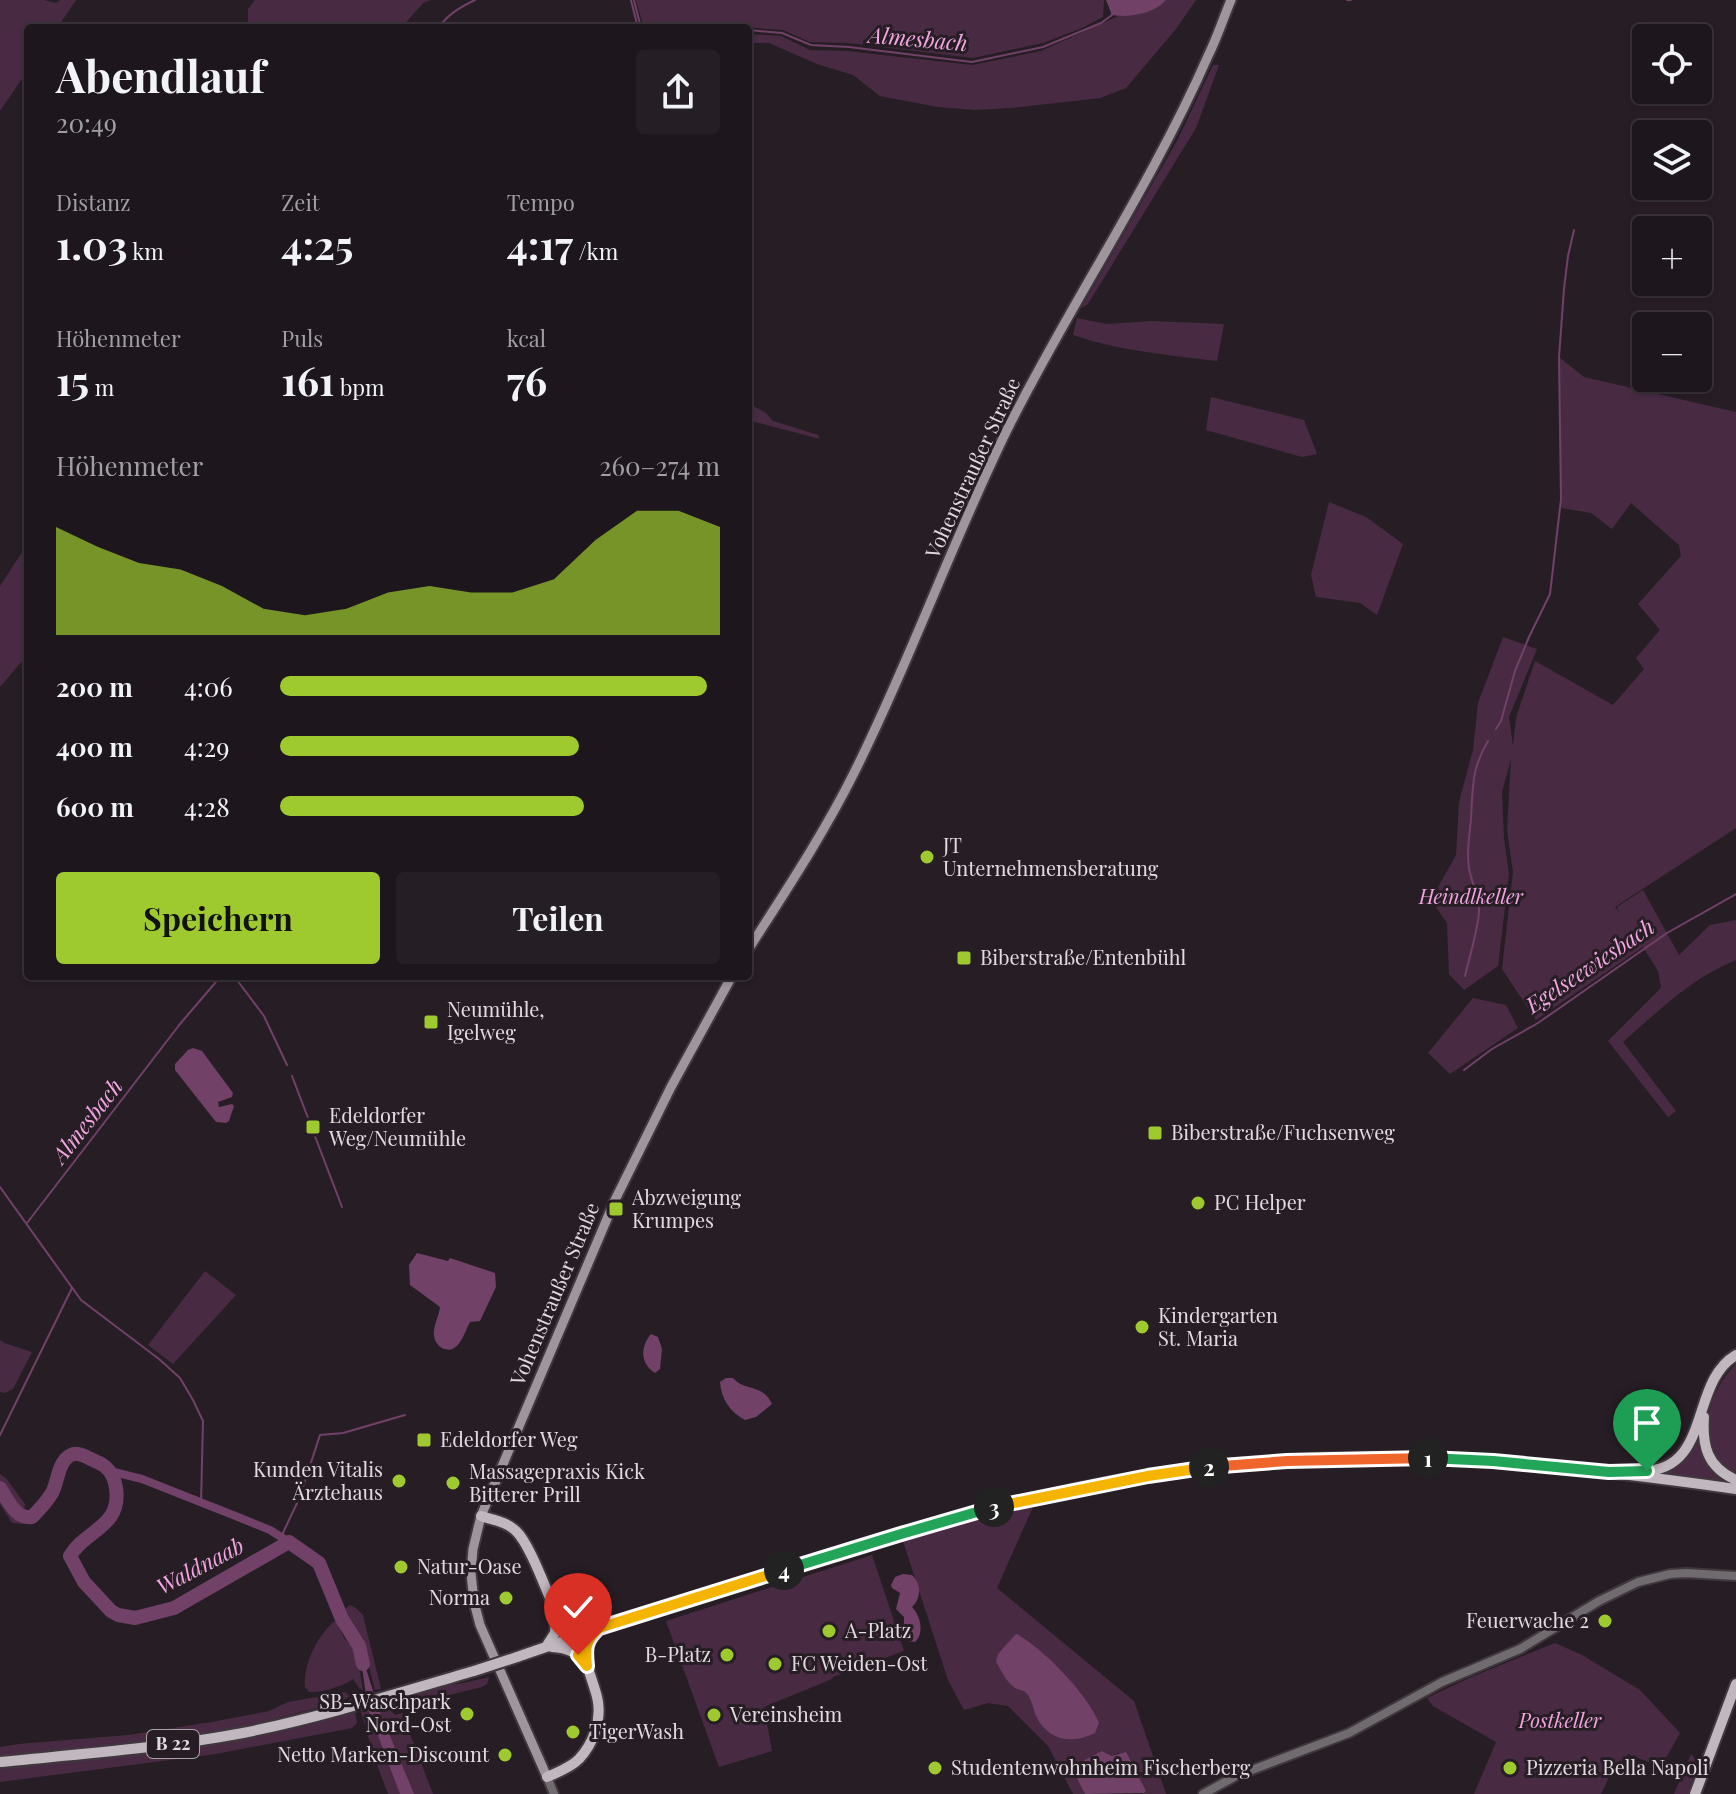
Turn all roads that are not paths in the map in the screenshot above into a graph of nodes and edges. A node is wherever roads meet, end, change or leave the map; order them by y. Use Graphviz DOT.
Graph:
graph roads {
  1 [pos="1231,0"];
  2 [pos="752,944"];
  3 [pos="730,980"];
  4 [pos="1736,1355"];
  5 [pos="1704,1403"];
  6 [pos="1609,1472"];
  7 [pos="1736,1480"];
  8 [pos="1736,1489"];
  9 [pos="481,1516"];
  10 [pos="1736,1578"];
  11 [pos="556,1612"];
  12 [pos="599,1628"];
  13 [pos="545,1647"];
  14 [pos="587,1666"];
  15 [pos="1736,1684"];
  16 [pos="0,1762"];
  17 [pos="547,1777"];
  18 [pos="554,1794"];
  19 [pos="1203,1794"];
  20 [pos="1695,1794"];
  1 -- 2 [label="main road, Vohenstraußer Straße"];
  3 -- 9 [label="main road, Vohenstraußer Straße"];
  4 -- 5 [label="main road, B 22"];
  5 -- 6 [label="main road, B 22"];
  5 -- 7 [label="main road, B 22"];
  6 -- 8 [label="main road, B 22"];
  6 -- 12 [label="main road, B 22"];
  9 -- 11 [label="main road"];
  9 -- 17 [label="main road, Vohenstraußer Straße"];
  10 -- 19 [label="street"];
  11 -- 12 [label="main road"];
  11 -- 13 [label="main road"];
  12 -- 13 [label="main road, B 22"];
  12 -- 14 [label="main road"];
  13 -- 14 [label="main road"];
  13 -- 16 [label="main road, B 22, bridge"];
  14 -- 17 [label="main road"];
  15 -- 20 [label="main road"];
  17 -- 18 [label="street"];
}
